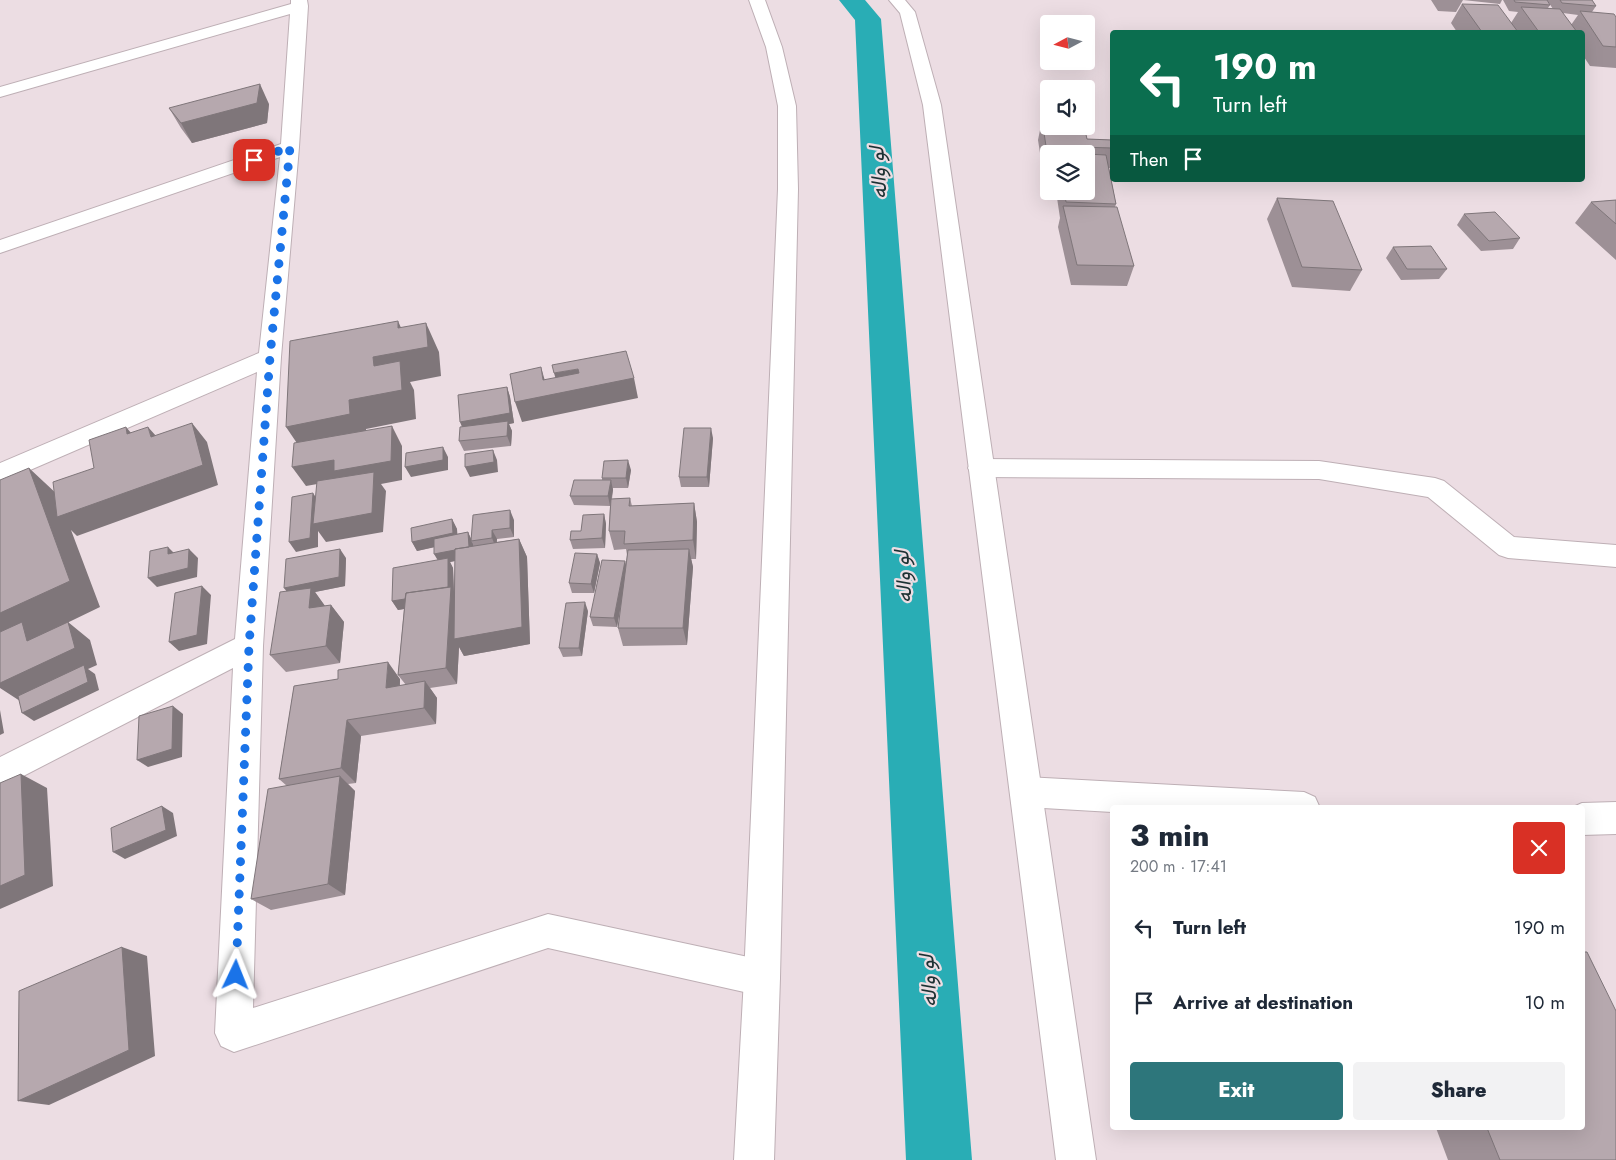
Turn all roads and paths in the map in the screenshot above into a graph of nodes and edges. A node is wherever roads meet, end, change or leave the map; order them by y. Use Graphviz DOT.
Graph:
graph roads {
  1 [pos="757,0"];
  2 [pos="897,0"];
  3 [pos="300,3"];
  4 [pos="0,92"];
  5 [pos="290,147"];
  6 [pos="0,247"];
  7 [pos="270,357"];
  8 [pos="981,468"];
  9 [pos="0,474"];
  10 [pos="1616,556"];
  11 [pos="249,646"];
  12 [pos="0,772"];
  13 [pos="1026,792"];
  14 [pos="1252,805"];
  15 [pos="1616,818"];
  16 [pos="1585,819"];
  17 [pos="762,978"];
  18 [pos="754,1160"];
  19 [pos="1076,1160"];
  1 -- 17 [label="street"];
  2 -- 8 [label="street"];
  3 -- 4 [label="street"];
  3 -- 5 [label="street"];
  5 -- 6 [label="street"];
  5 -- 7 [label="street"];
  7 -- 9 [label="street"];
  7 -- 11 [label="street"];
  8 -- 10 [label="street"];
  8 -- 13 [label="street"];
  11 -- 12 [label="street"];
  11 -- 17 [label="street"];
  13 -- 14 [label="street"];
  13 -- 19 [label="street"];
  15 -- 16 [label="street"];
  17 -- 18 [label="street"];
}
